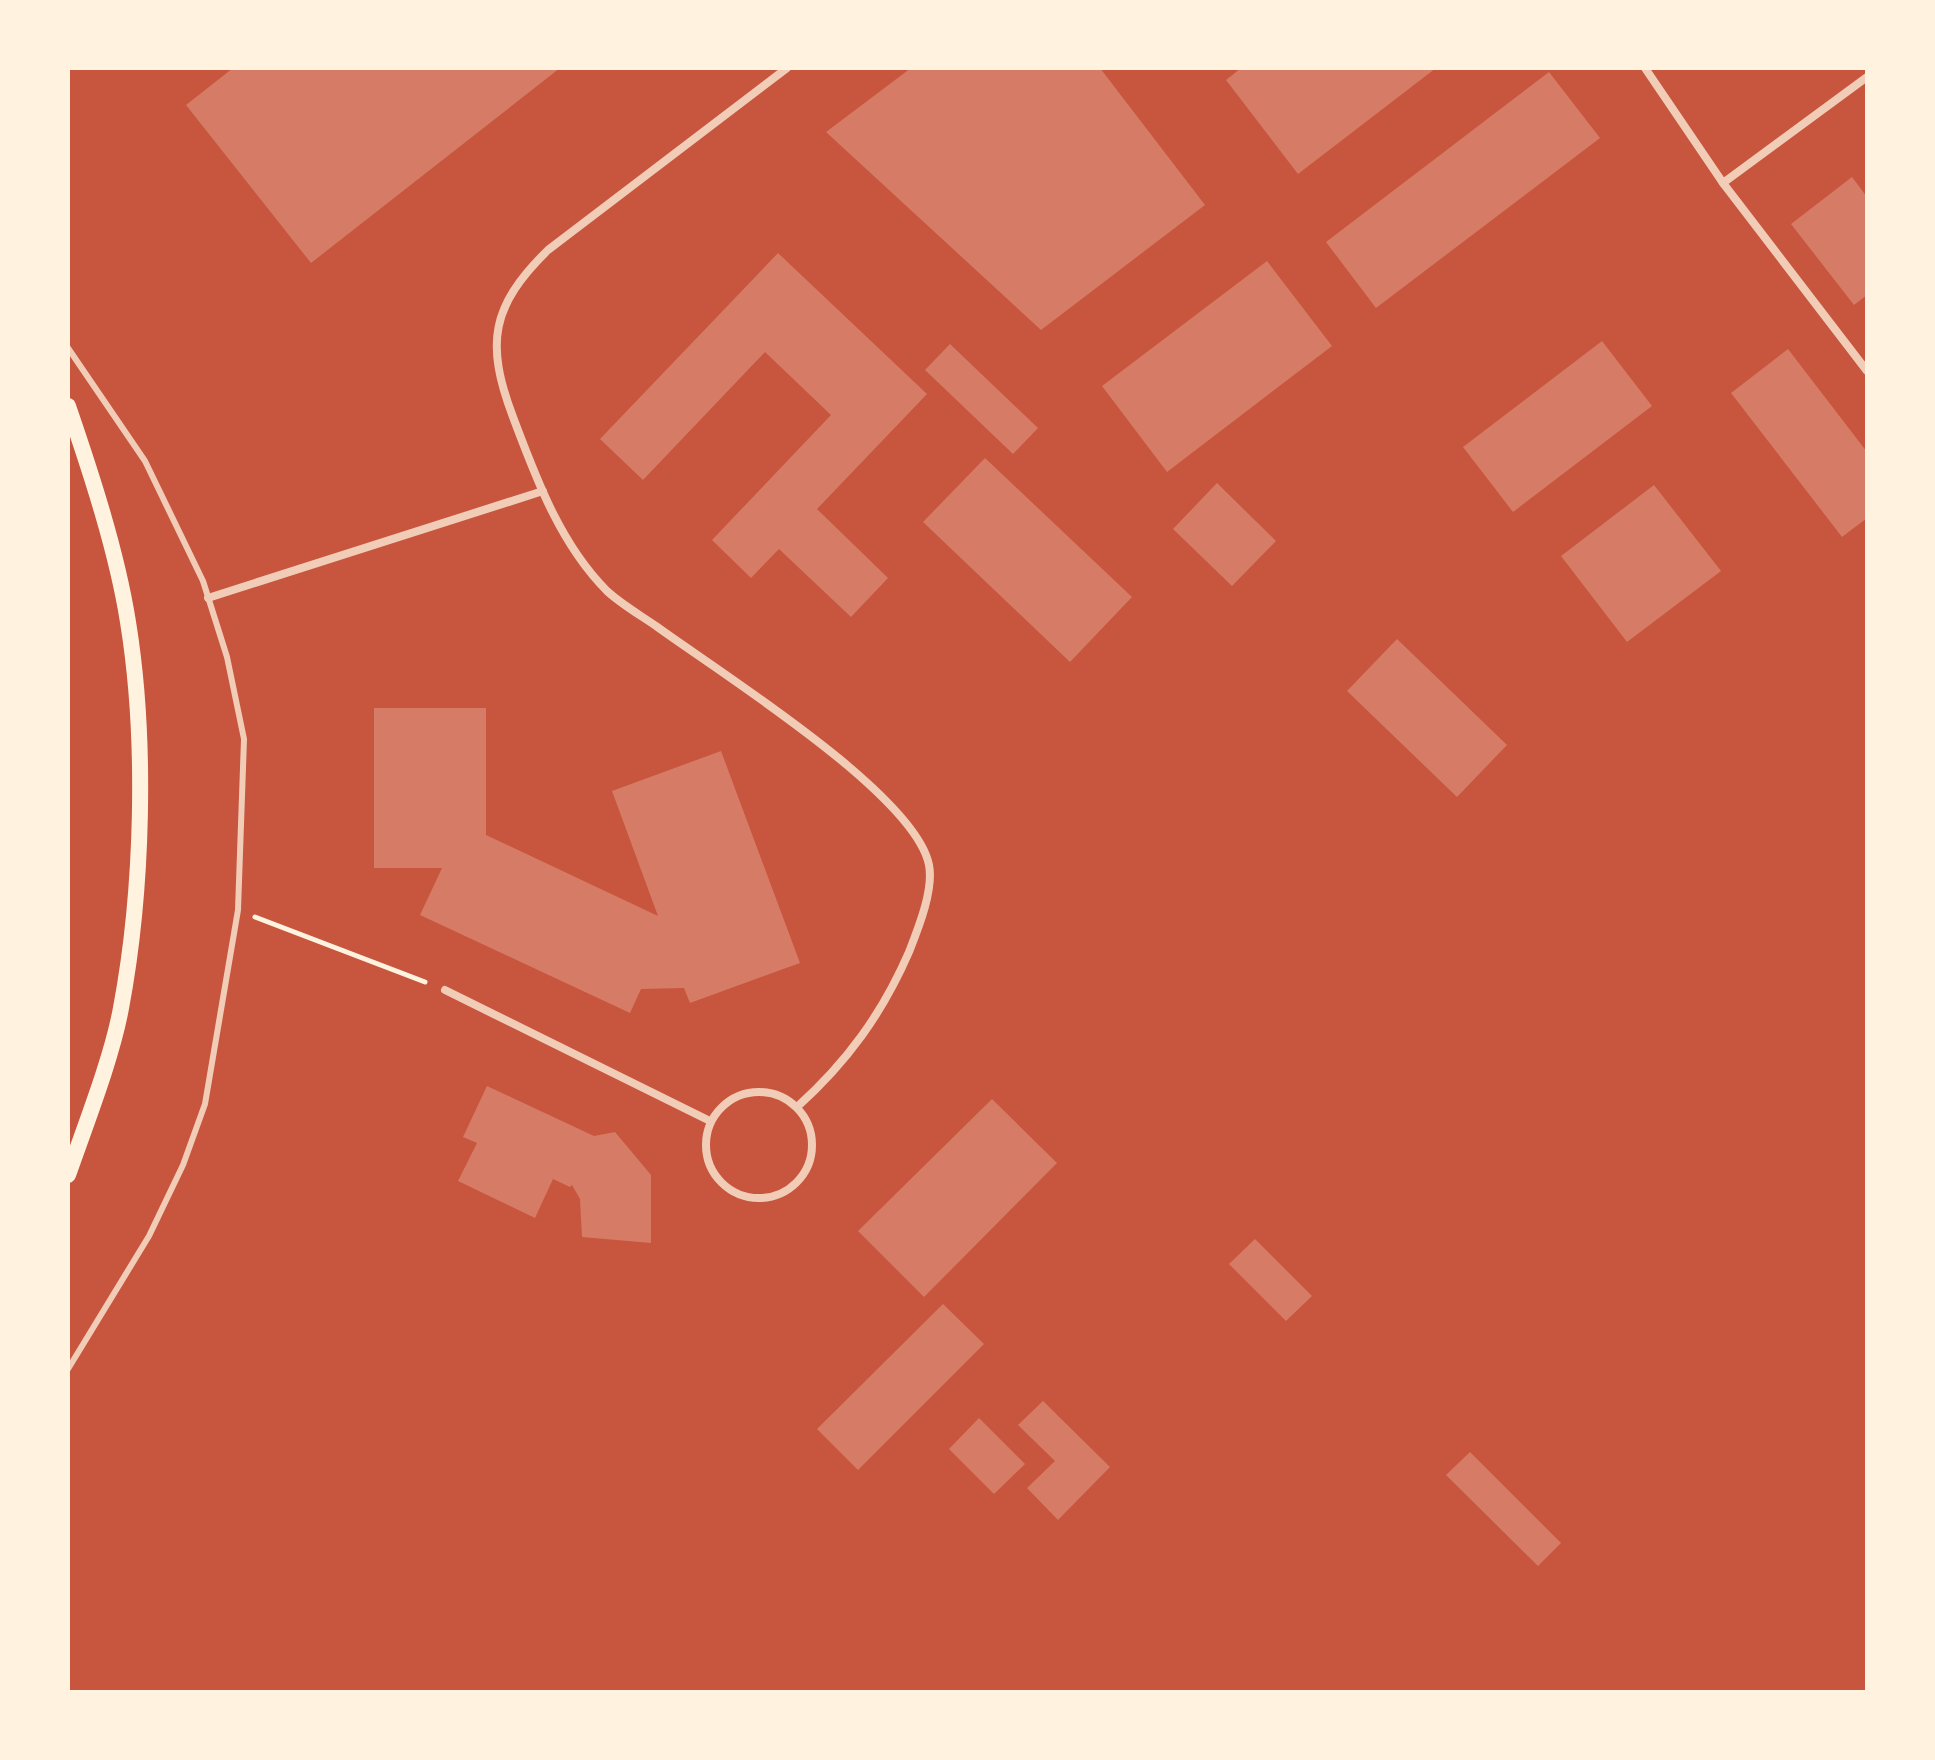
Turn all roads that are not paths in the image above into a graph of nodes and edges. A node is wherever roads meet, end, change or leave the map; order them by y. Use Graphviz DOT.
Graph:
graph roads {
  1 [pos="787,68"];
  2 [pos="1645,68"];
  3 [pos="1867,77"];
  4 [pos="1723,183"];
  5 [pos="68,348"];
  6 [pos="1867,371"];
  7 [pos="68,406"];
  8 [pos="543,491"];
  9 [pos="208,598"];
  10 [pos="445,990"];
  11 [pos="797,1107"];
  12 [pos="710,1121"];
  13 [pos="68,1175"];
  14 [pos="68,1369"];
  1 -- 8 [label="street"];
  2 -- 4 [label="street"];
  3 -- 4 [label="street"];
  4 -- 6 [label="street"];
  5 -- 9 [label="lane"];
  7 -- 13 [label="main road"];
  8 -- 9 [label="street"];
  8 -- 11 [label="street"];
  9 -- 14 [label="lane"];
  10 -- 12 [label="street"];
  11 -- 12 [label="street"];
  11 -- 12 [label="street"];
}
